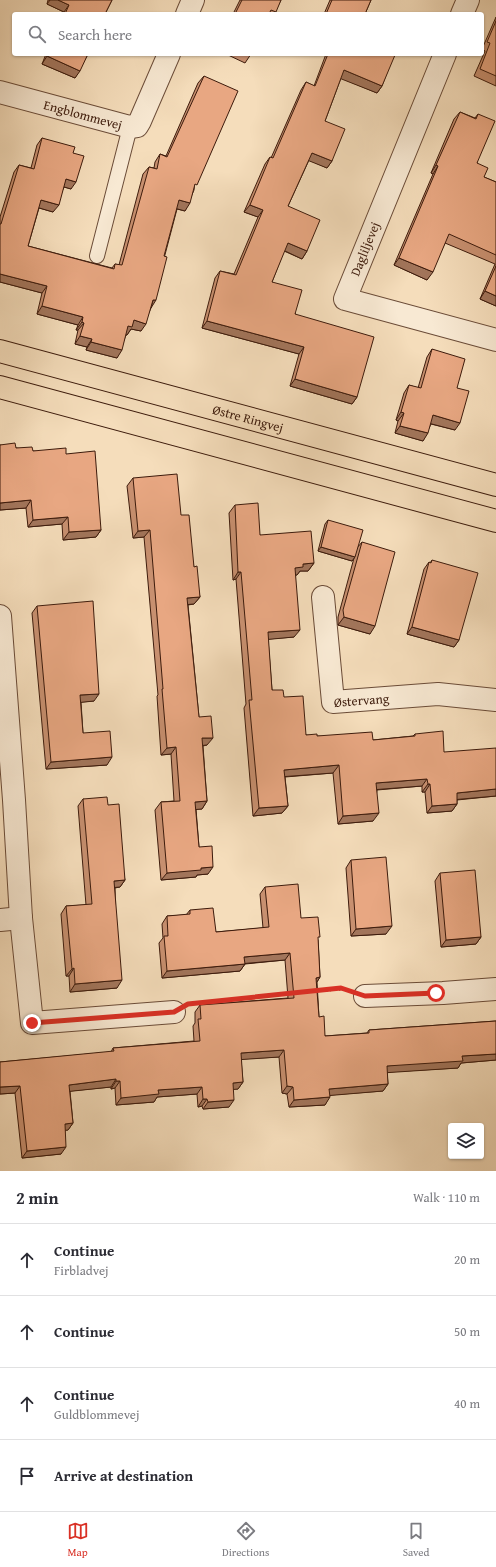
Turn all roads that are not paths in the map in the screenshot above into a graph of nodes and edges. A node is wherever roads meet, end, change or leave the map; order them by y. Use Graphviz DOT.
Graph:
graph roads {
  1 [pos="193,0"];
  2 [pos="468,0"];
  3 [pos="188,12"];
  4 [pos="463,12"];
  5 [pos="168,56"];
  6 [pos="444,56"];
  7 [pos="0,92"];
  8 [pos="130,127"];
  9 [pos="97,256"];
  10 [pos="496,340"];
  11 [pos="0,351"];
  12 [pos="0,387"];
  13 [pos="496,485"];
  14 [pos="496,521"];
  15 [pos="322,597"];
  16 [pos="0,616"];
  17 [pos="496,700"];
  18 [pos="11,919"];
  19 [pos="496,989"];
  20 [pos="365,996"];
  21 [pos="174,1012"];
  1 -- 3 [label="street"];
  2 -- 4 [label="street"];
  5 -- 8 [label="street, Engblommevej"];
  6 -- 10 [label="street, Dagliljevej"];
  7 -- 8 [label="street, Engblommevej"];
  8 -- 9 [label="lane"];
  11 -- 13 [label="main road, Østre Ringvej"];
  12 -- 14 [label="main road"];
  15 -- 17 [label="street, Østervang"];
  16 -- 18 [label="street"];
  18 -- 21 [label="street"];
  19 -- 20 [label="street"];
}
